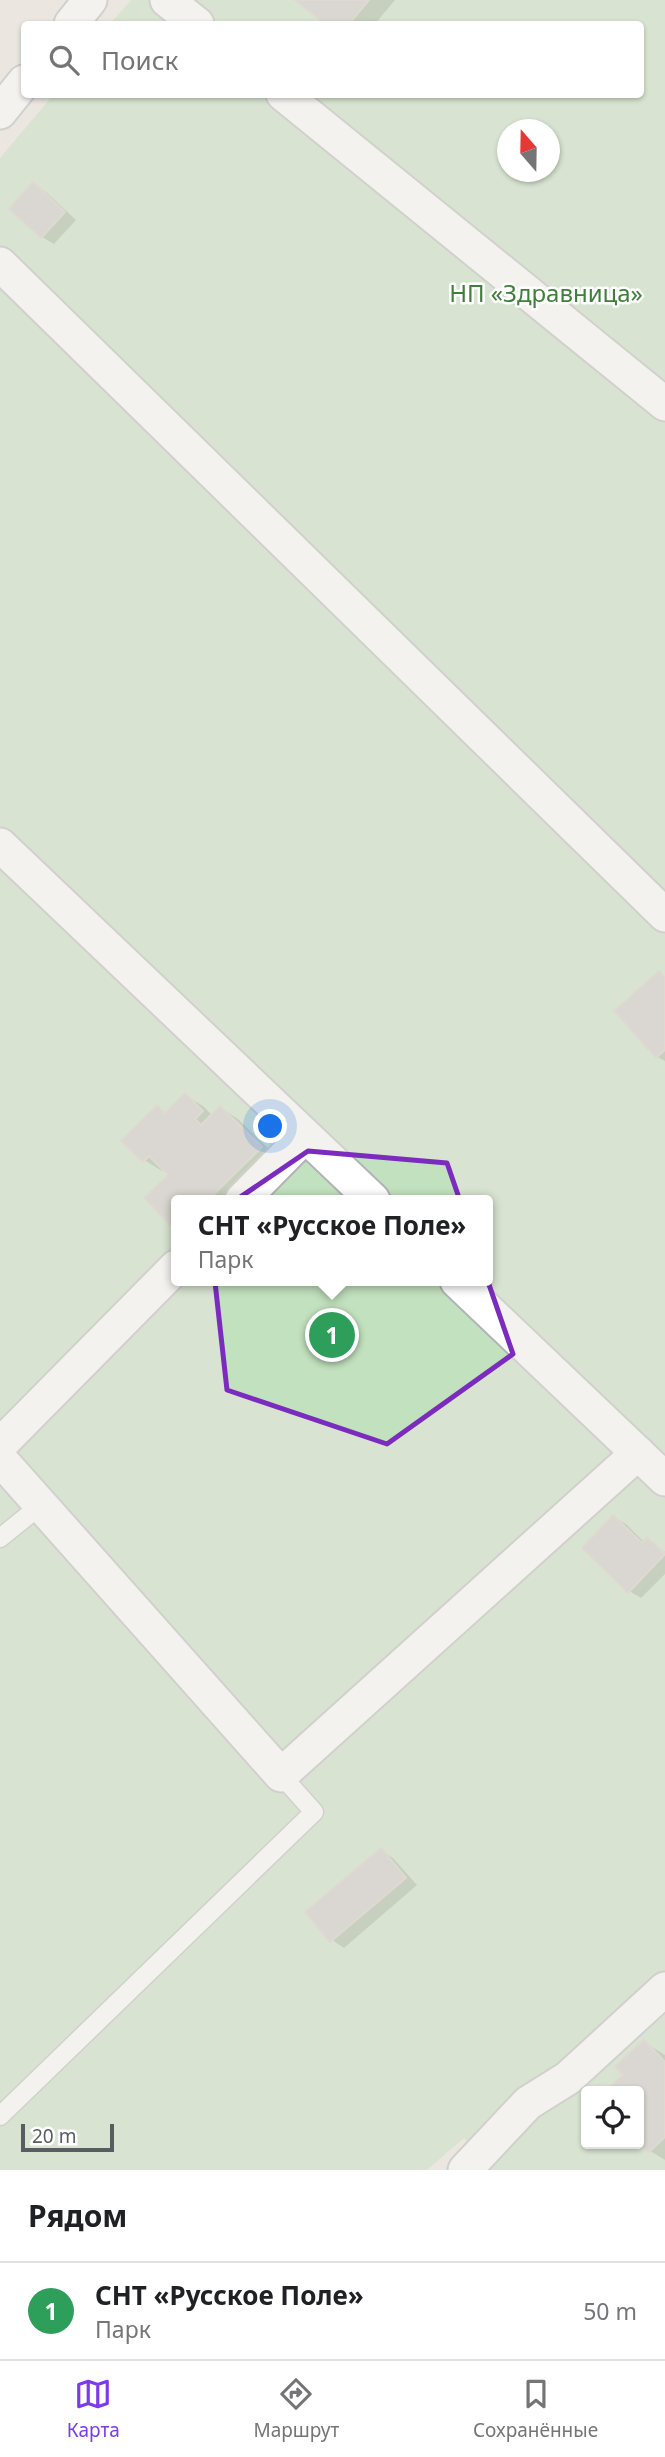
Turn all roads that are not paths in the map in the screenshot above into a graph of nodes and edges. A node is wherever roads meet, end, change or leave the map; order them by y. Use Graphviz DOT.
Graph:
graph roads {
  1 [pos="90,0"];
  2 [pos="167,0"];
  3 [pos="73,21"];
  4 [pos="193,21"];
  5 [pos="21,86"];
  6 [pos="288,98"];
  7 [pos="0,112"];
  8 [pos="0,264"];
  9 [pos="665,404"];
  10 [pos="0,845"];
  11 [pos="665,915"];
  12 [pos="305,1136"];
  13 [pos="247,1195"];
  14 [pos="368,1195"];
  15 [pos="171,1272"];
  16 [pos="462,1286"];
  17 [pos="0,1446"];
  18 [pos="638,1453"];
  19 [pos="0,1459"];
  20 [pos="665,1479"];
  21 [pos="41,1505"];
  22 [pos="0,1538"];
  23 [pos="281,1775"];
  24 [pos="665,1989"];
  25 [pos="0,2116"];
  26 [pos="464,2170"];
  1 -- 3 [label="street"];
  2 -- 4 [label="street"];
  5 -- 7 [label="street"];
  6 -- 9 [label="street"];
  8 -- 11 [label="street"];
  10 -- 12 [label="street"];
  12 -- 13 [label="street"];
  12 -- 14 [label="street"];
  15 -- 17 [label="street"];
  16 -- 18 [label="street"];
  18 -- 20 [label="street"];
  18 -- 23 [label="street"];
  19 -- 21 [label="street"];
  21 -- 22 [label="lane"];
  21 -- 23 [label="street"];
  23 -- 25 [label="lane"];
  24 -- 26 [label="street"];
}
